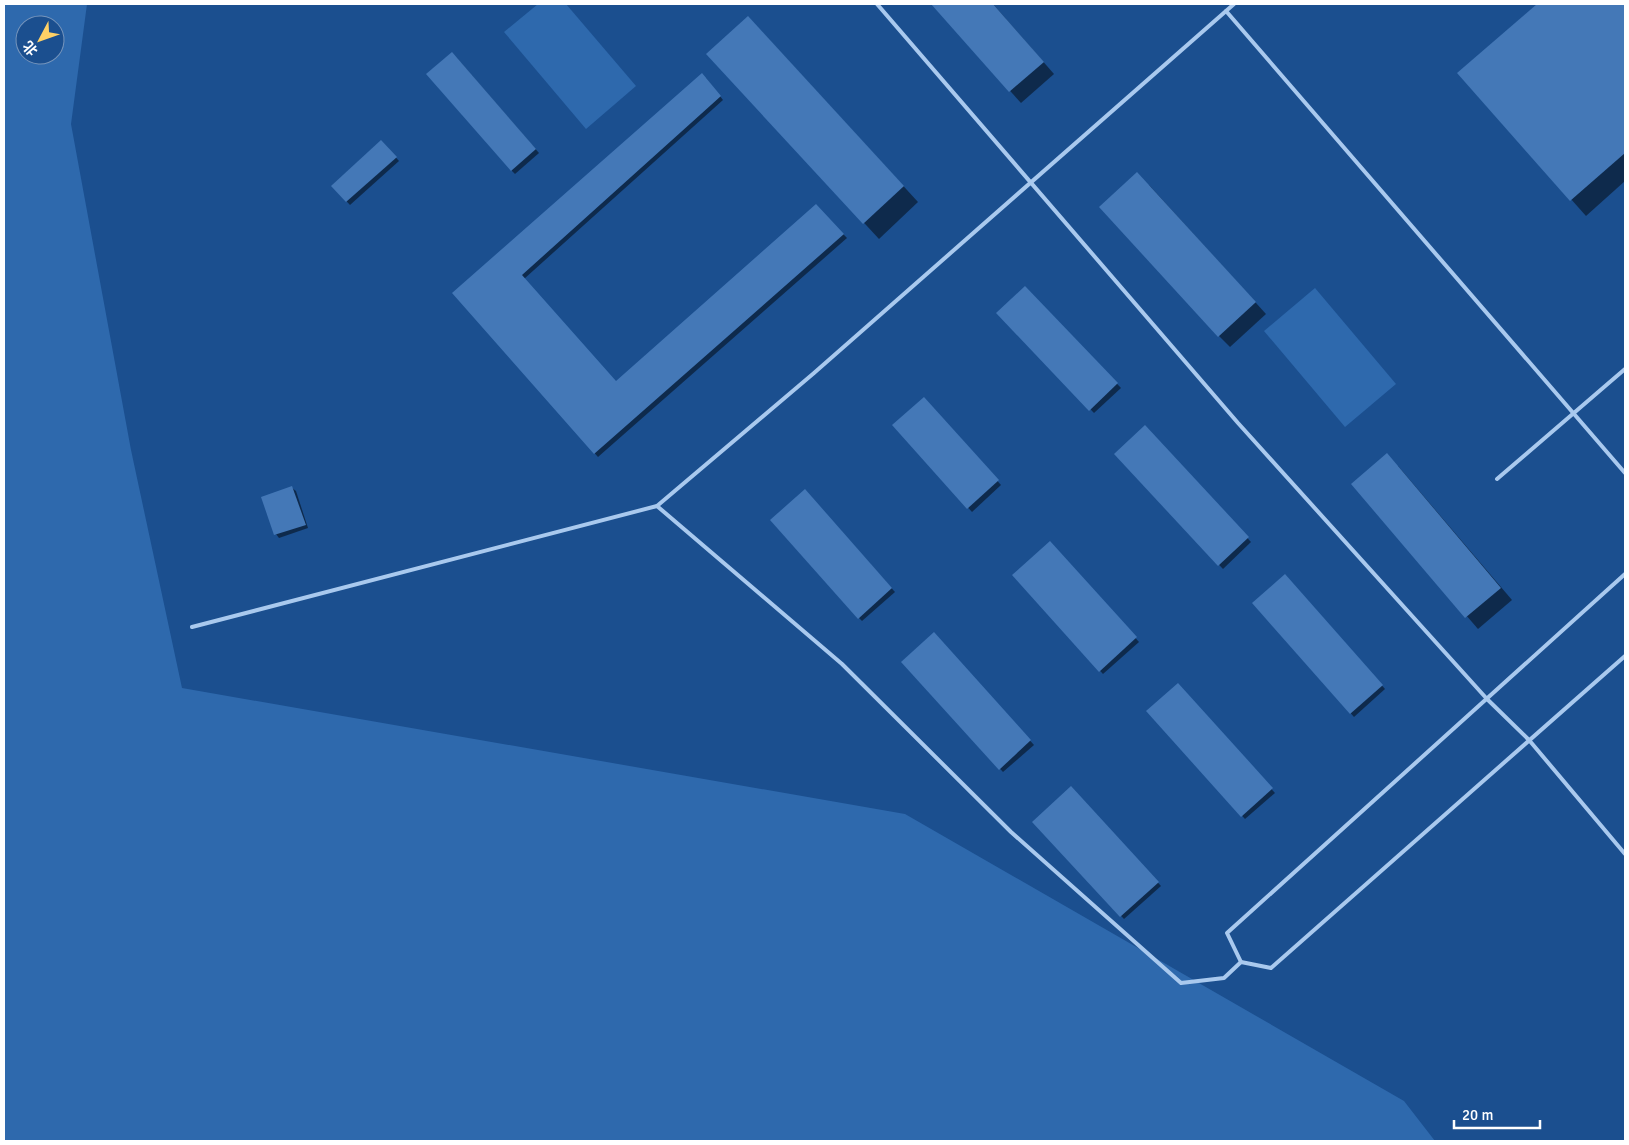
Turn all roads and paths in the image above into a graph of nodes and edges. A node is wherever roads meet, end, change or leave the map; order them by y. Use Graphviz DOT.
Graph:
graph roads {
  1 [pos="877,4"];
  2 [pos="1234,4"];
  3 [pos="1226,11"];
  4 [pos="1032,181"];
  5 [pos="1625,369"];
  6 [pos="1574,413"];
  7 [pos="1625,472"];
  8 [pos="1497,479"];
  9 [pos="657,506"];
  10 [pos="1625,574"];
  11 [pos="192,627"];
  12 [pos="1625,656"];
  13 [pos="1487,699"];
  14 [pos="1529,740"];
  15 [pos="1625,854"];
  16 [pos="1241,962"];
  1 -- 4 [label="lane"];
  2 -- 3 [label="lane"];
  3 -- 4 [label="lane"];
  3 -- 6 [label="lane"];
  4 -- 9 [label="lane"];
  4 -- 13 [label="lane"];
  5 -- 6 [label="lane"];
  6 -- 7 [label="lane"];
  6 -- 8 [label="lane"];
  9 -- 11 [label="lane"];
  9 -- 16 [label="lane"];
  10 -- 13 [label="lane"];
  12 -- 14 [label="lane"];
  13 -- 14 [label="lane"];
  13 -- 16 [label="lane"];
  14 -- 15 [label="lane"];
  14 -- 16 [label="lane"];
}
